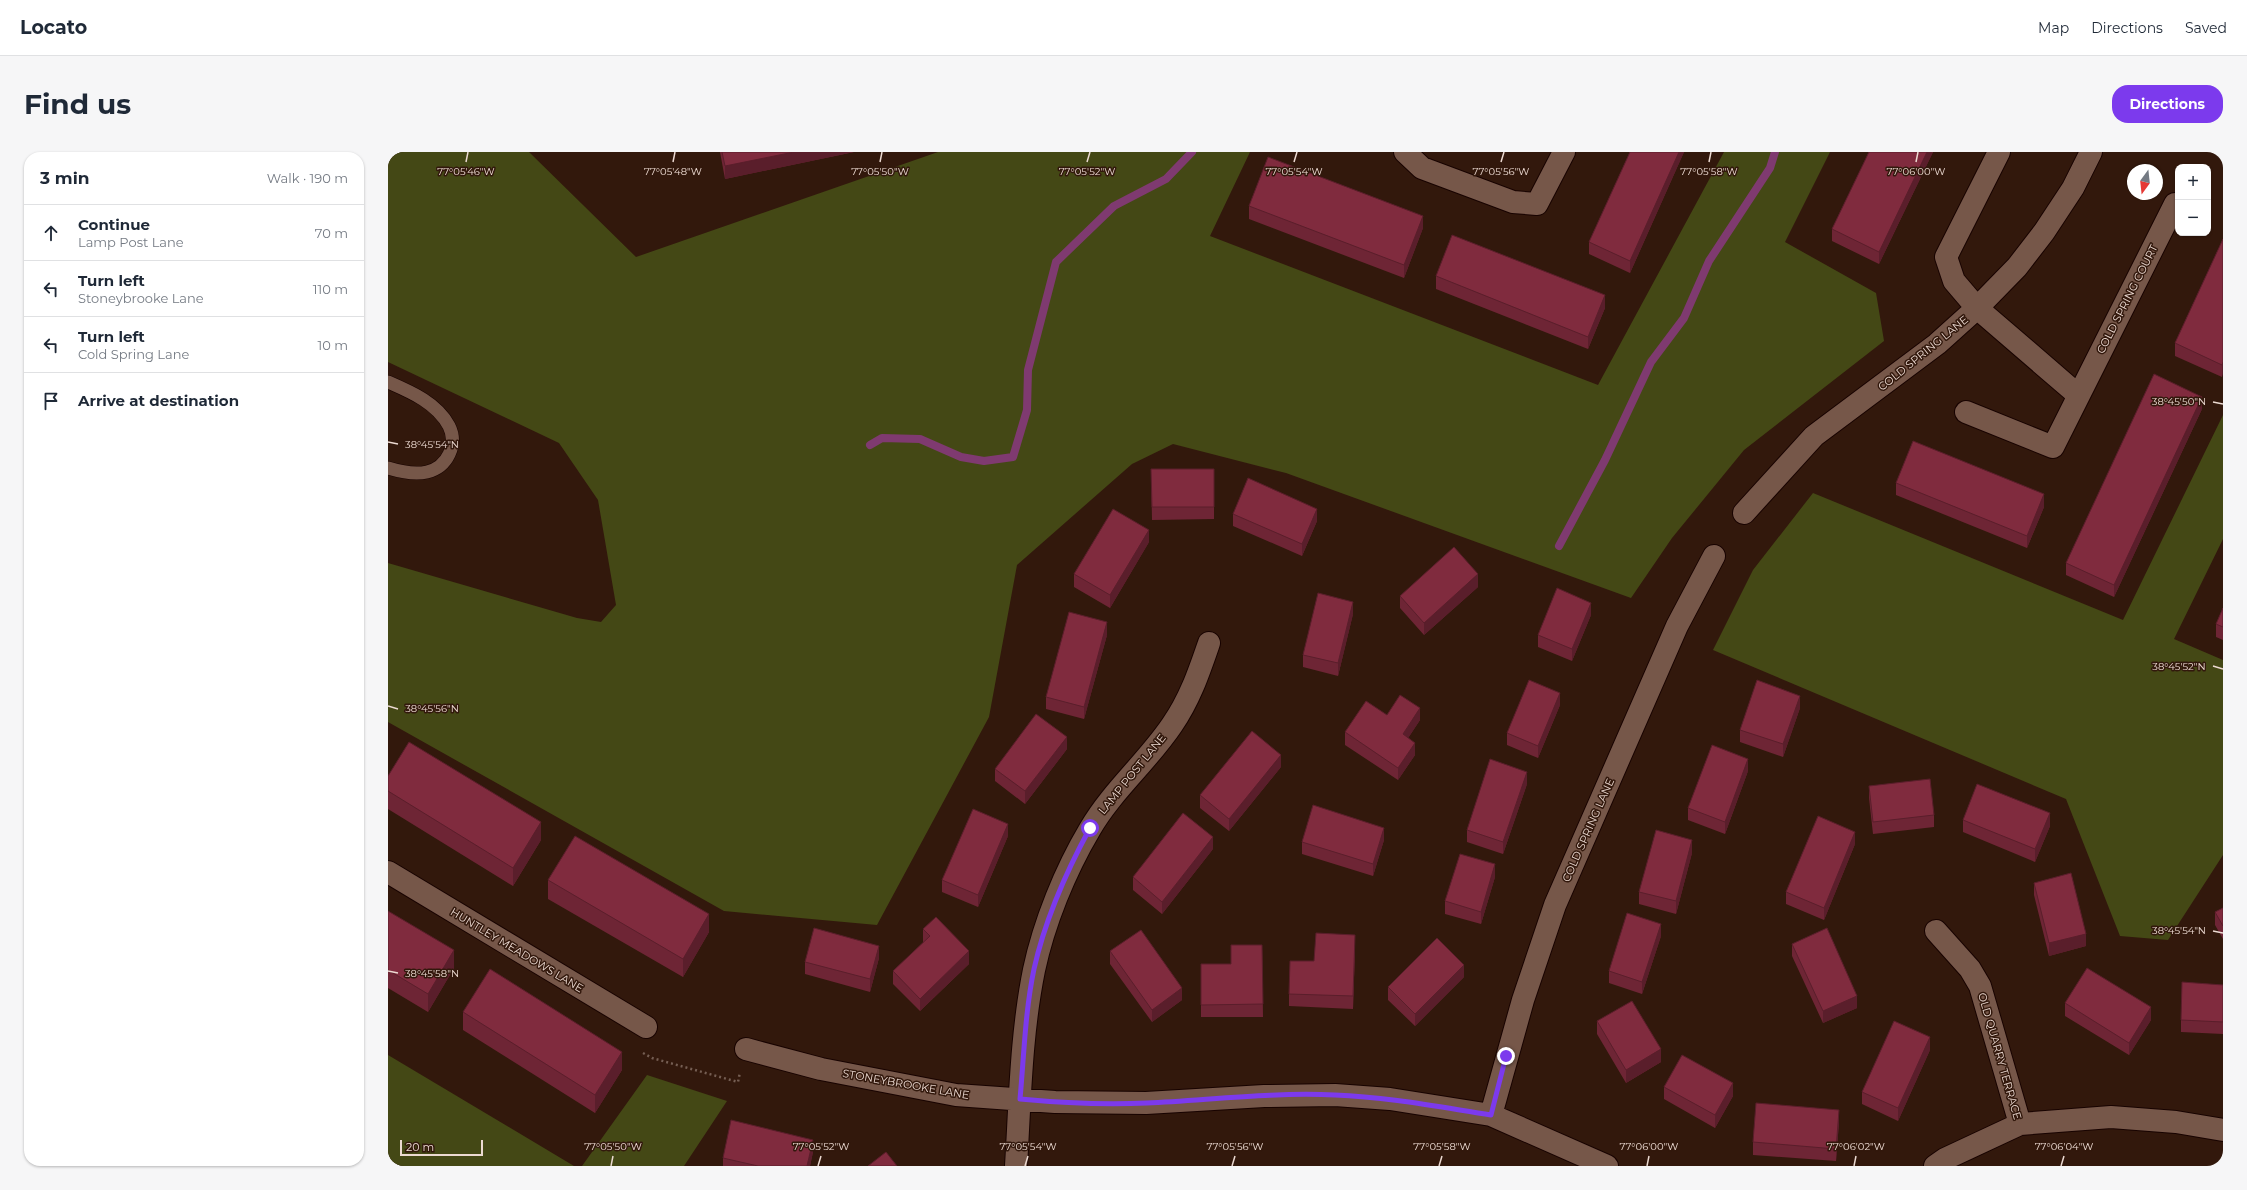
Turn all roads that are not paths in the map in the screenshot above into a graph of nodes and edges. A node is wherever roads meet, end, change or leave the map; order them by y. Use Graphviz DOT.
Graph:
graph roads {
  1 [pos="1406,152"];
  2 [pos="1564,152"];
  3 [pos="1999,152"];
  4 [pos="2091,152"];
  5 [pos="2175,204"];
  6 [pos="1978,308"];
  7 [pos="388,382"];
  8 [pos="2078,395"];
  9 [pos="1966,412"];
  10 [pos="388,468"];
  11 [pos="1744,513"];
  12 [pos="1714,556"];
  13 [pos="1209,643"];
  14 [pos="388,872"];
  15 [pos="1936,931"];
  16 [pos="646,1027"];
  17 [pos="746,1049"];
  18 [pos="1020,1099"];
  19 [pos="1491,1115"];
  20 [pos="2020,1124"];
  21 [pos="2223,1130"];
  22 [pos="1016,1166"];
  23 [pos="1607,1166"];
  24 [pos="1935,1166"];
  1 -- 2 [label="street"];
  3 -- 6 [label="street"];
  4 -- 6 [label="street, COLD SPRING LANE"];
  5 -- 8 [label="street, COLD SPRING COURT"];
  6 -- 8 [label="street"];
  6 -- 11 [label="street, COLD SPRING LANE"];
  7 -- 10 [label="lane"];
  8 -- 9 [label="street, COLD SPRING COURT"];
  12 -- 19 [label="street, COLD SPRING LANE"];
  13 -- 18 [label="street, LAMP POST LANE"];
  14 -- 16 [label="street, HUNTLEY MEADOWS LANE"];
  15 -- 20 [label="street, OLD QUARRY TERRACE"];
  17 -- 18 [label="street, STONEYBROOKE LANE"];
  18 -- 19 [label="street, STONEYBROOKE LANE"];
  18 -- 22 [label="street, LAMP POST LANE"];
  19 -- 23 [label="street, STONEYBROOKE LANE"];
  20 -- 21 [label="street"];
  20 -- 24 [label="street"];
}
